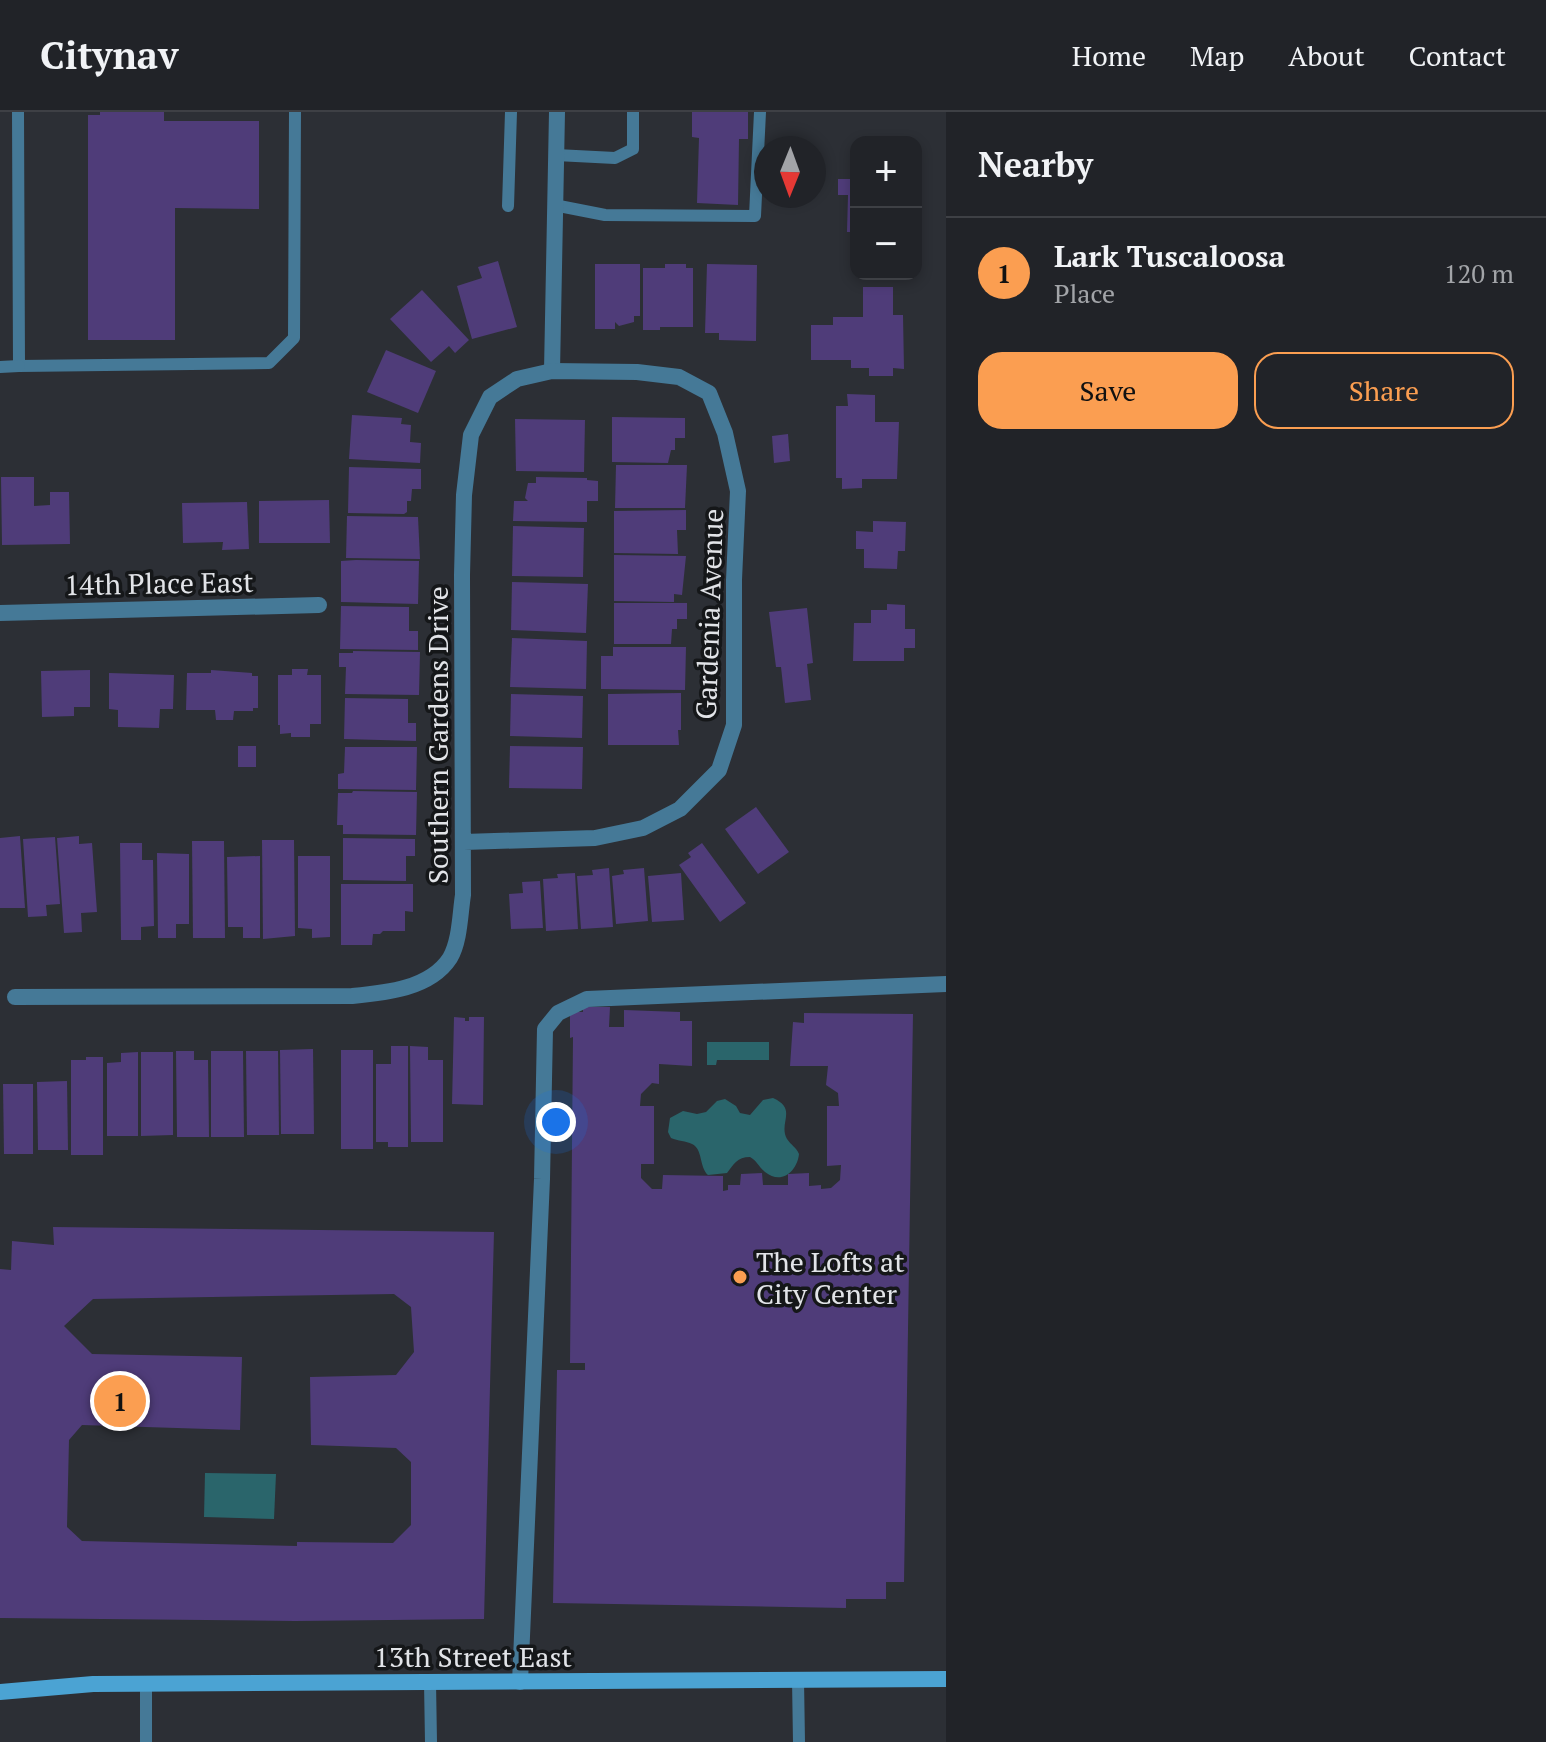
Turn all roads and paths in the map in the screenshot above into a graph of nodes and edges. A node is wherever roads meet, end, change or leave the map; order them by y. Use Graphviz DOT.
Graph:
graph roads {
  1 [pos="18,112"];
  2 [pos="295,112"];
  3 [pos="511,112"];
  4 [pos="557,112"];
  5 [pos="633,112"];
  6 [pos="760,112"];
  7 [pos="556,155"];
  8 [pos="554,205"];
  9 [pos="508,206"];
  10 [pos="19,366"];
  11 [pos="0,367"];
  12 [pos="552,371"];
  13 [pos="319,605"];
  14 [pos="0,613"];
  15 [pos="464,842"];
  16 [pos="946,984"];
  17 [pos="15,997"];
  18 [pos="798,1679"];
  19 [pos="946,1679"];
  20 [pos="430,1682"];
  21 [pos="520,1682"];
  22 [pos="146,1684"];
  23 [pos="0,1692"];
  24 [pos="146,1742"];
  25 [pos="431,1742"];
  26 [pos="799,1742"];
  1 -- 10 [label="lane"];
  2 -- 10 [label="lane"];
  3 -- 9 [label="lane"];
  4 -- 7 [label="street"];
  5 -- 7 [label="lane"];
  6 -- 8 [label="lane"];
  7 -- 8 [label="street"];
  8 -- 12 [label="street"];
  10 -- 11 [label="lane"];
  12 -- 15 [label="street, Southern Gardens Drive"];
  12 -- 15 [label="street, Gardenia Avenue"];
  13 -- 14 [label="street, 14th Place East"];
  15 -- 17 [label="street, Southern Gardens Drive"];
  16 -- 21 [label="street"];
  18 -- 19 [label="street, 13th Street East"];
  18 -- 21 [label="street, 13th Street East"];
  18 -- 26 [label="lane"];
  20 -- 21 [label="street, 13th Street East"];
  20 -- 22 [label="street, 13th Street East"];
  20 -- 25 [label="lane"];
  22 -- 23 [label="street, 13th Street East"];
  22 -- 24 [label="lane"];
}
